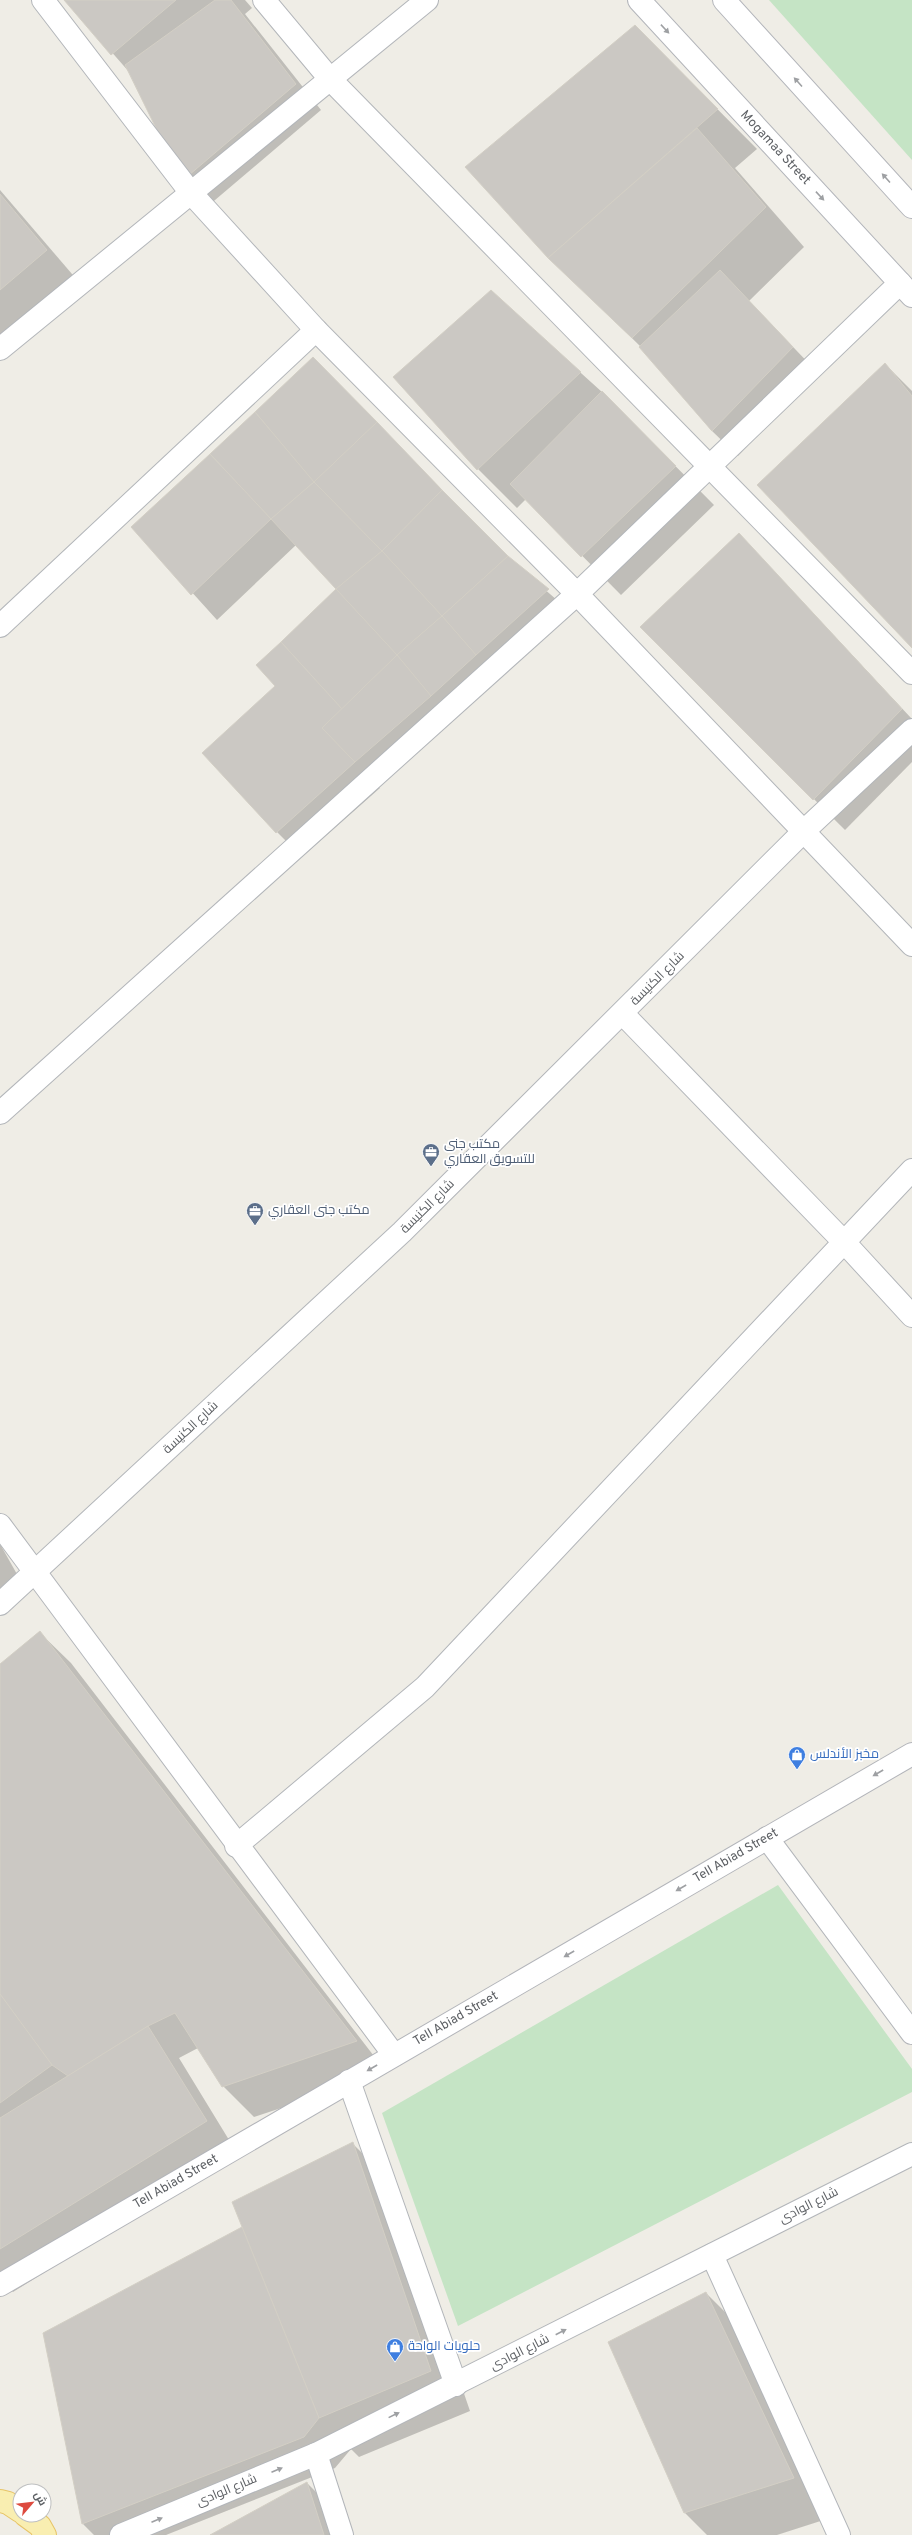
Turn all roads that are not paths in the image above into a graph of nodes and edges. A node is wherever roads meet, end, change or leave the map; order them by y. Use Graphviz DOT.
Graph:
graph roads {
  1 [pos="43,0"];
  2 [pos="264,0"];
  3 [pos="427,0"];
  4 [pos="639,0"];
  5 [pos="724,0"];
  6 [pos="330,79"];
  7 [pos="191,193"];
  8 [pos="912,207"];
  9 [pos="906,290"];
  10 [pos="316,330"];
  11 [pos="0,349"];
  12 [pos="710,467"];
  13 [pos="578,594"];
  14 [pos="0,626"];
  15 [pos="912,673"];
  16 [pos="912,730"];
  17 [pos="805,830"];
  18 [pos="912,945"];
  19 [pos="623,1014"];
  20 [pos="0,1113"];
  21 [pos="912,1170"];
  22 [pos="844,1242"];
  23 [pos="912,1316"];
  24 [pos="0,1525"];
  25 [pos="35,1572"];
  26 [pos="0,1604"];
  27 [pos="912,1754"];
  28 [pos="767,1838"];
  29 [pos="236,1846"];
  30 [pos="912,2033"];
  31 [pos="394,2055"];
  32 [pos="349,2081"];
  33 [pos="912,2154"];
  34 [pos="712,2255"];
  35 [pos="0,2284"];
  36 [pos="456,2385"];
  37 [pos="316,2454"];
  38 [pos="0,2501"];
  39 [pos="12,2506"];
  40 [pos="36,2523"];
  41 [pos="45,2535"];
  42 [pos="121,2535"];
  43 [pos="342,2535"];
  44 [pos="839,2535"];
  1 -- 7 [label="street"];
  2 -- 6 [label="street"];
  3 -- 6 [label="street"];
  4 -- 9 [label="street, Mogamaa Street, one-way"];
  8 -- 5 [label="street, one-way"];
  6 -- 7 [label="street"];
  6 -- 12 [label="street"];
  7 -- 10 [label="street"];
  7 -- 11 [label="street"];
  9 -- 12 [label="street"];
  10 -- 13 [label="street"];
  10 -- 14 [label="street"];
  12 -- 13 [label="street"];
  12 -- 15 [label="street"];
  13 -- 17 [label="street"];
  13 -- 20 [label="street"];
  16 -- 17 [label="street, شارع الكنيسة"];
  17 -- 18 [label="street"];
  17 -- 19 [label="street, شارع الكنيسة"];
  19 -- 22 [label="street"];
  19 -- 25 [label="street, شارع الكنيسة"];
  21 -- 22 [label="street"];
  22 -- 23 [label="street"];
  22 -- 29 [label="street"];
  24 -- 25 [label="street"];
  25 -- 26 [label="street, شارع الكنيسة"];
  25 -- 29 [label="street"];
  27 -- 28 [label="street, Tell Abiad Street, one-way"];
  28 -- 30 [label="street"];
  28 -- 31 [label="street, Tell Abiad Street, one-way"];
  29 -- 31 [label="street"];
  31 -- 32 [label="street, Tell Abiad Street, one-way"];
  32 -- 35 [label="street, Tell Abiad Street"];
  32 -- 36 [label="street"];
  33 -- 34 [label="street, شارع الوادى"];
  36 -- 34 [label="street, شارع الوادى, one-way"];
  34 -- 44 [label="street"];
  37 -- 36 [label="street, شارع الوادى, one-way"];
  42 -- 37 [label="street, شارع الوادى, one-way"];
  37 -- 43 [label="street"];
  38 -- 39 [label="main road"];
  40 -- 41 [label="main road"];
}
